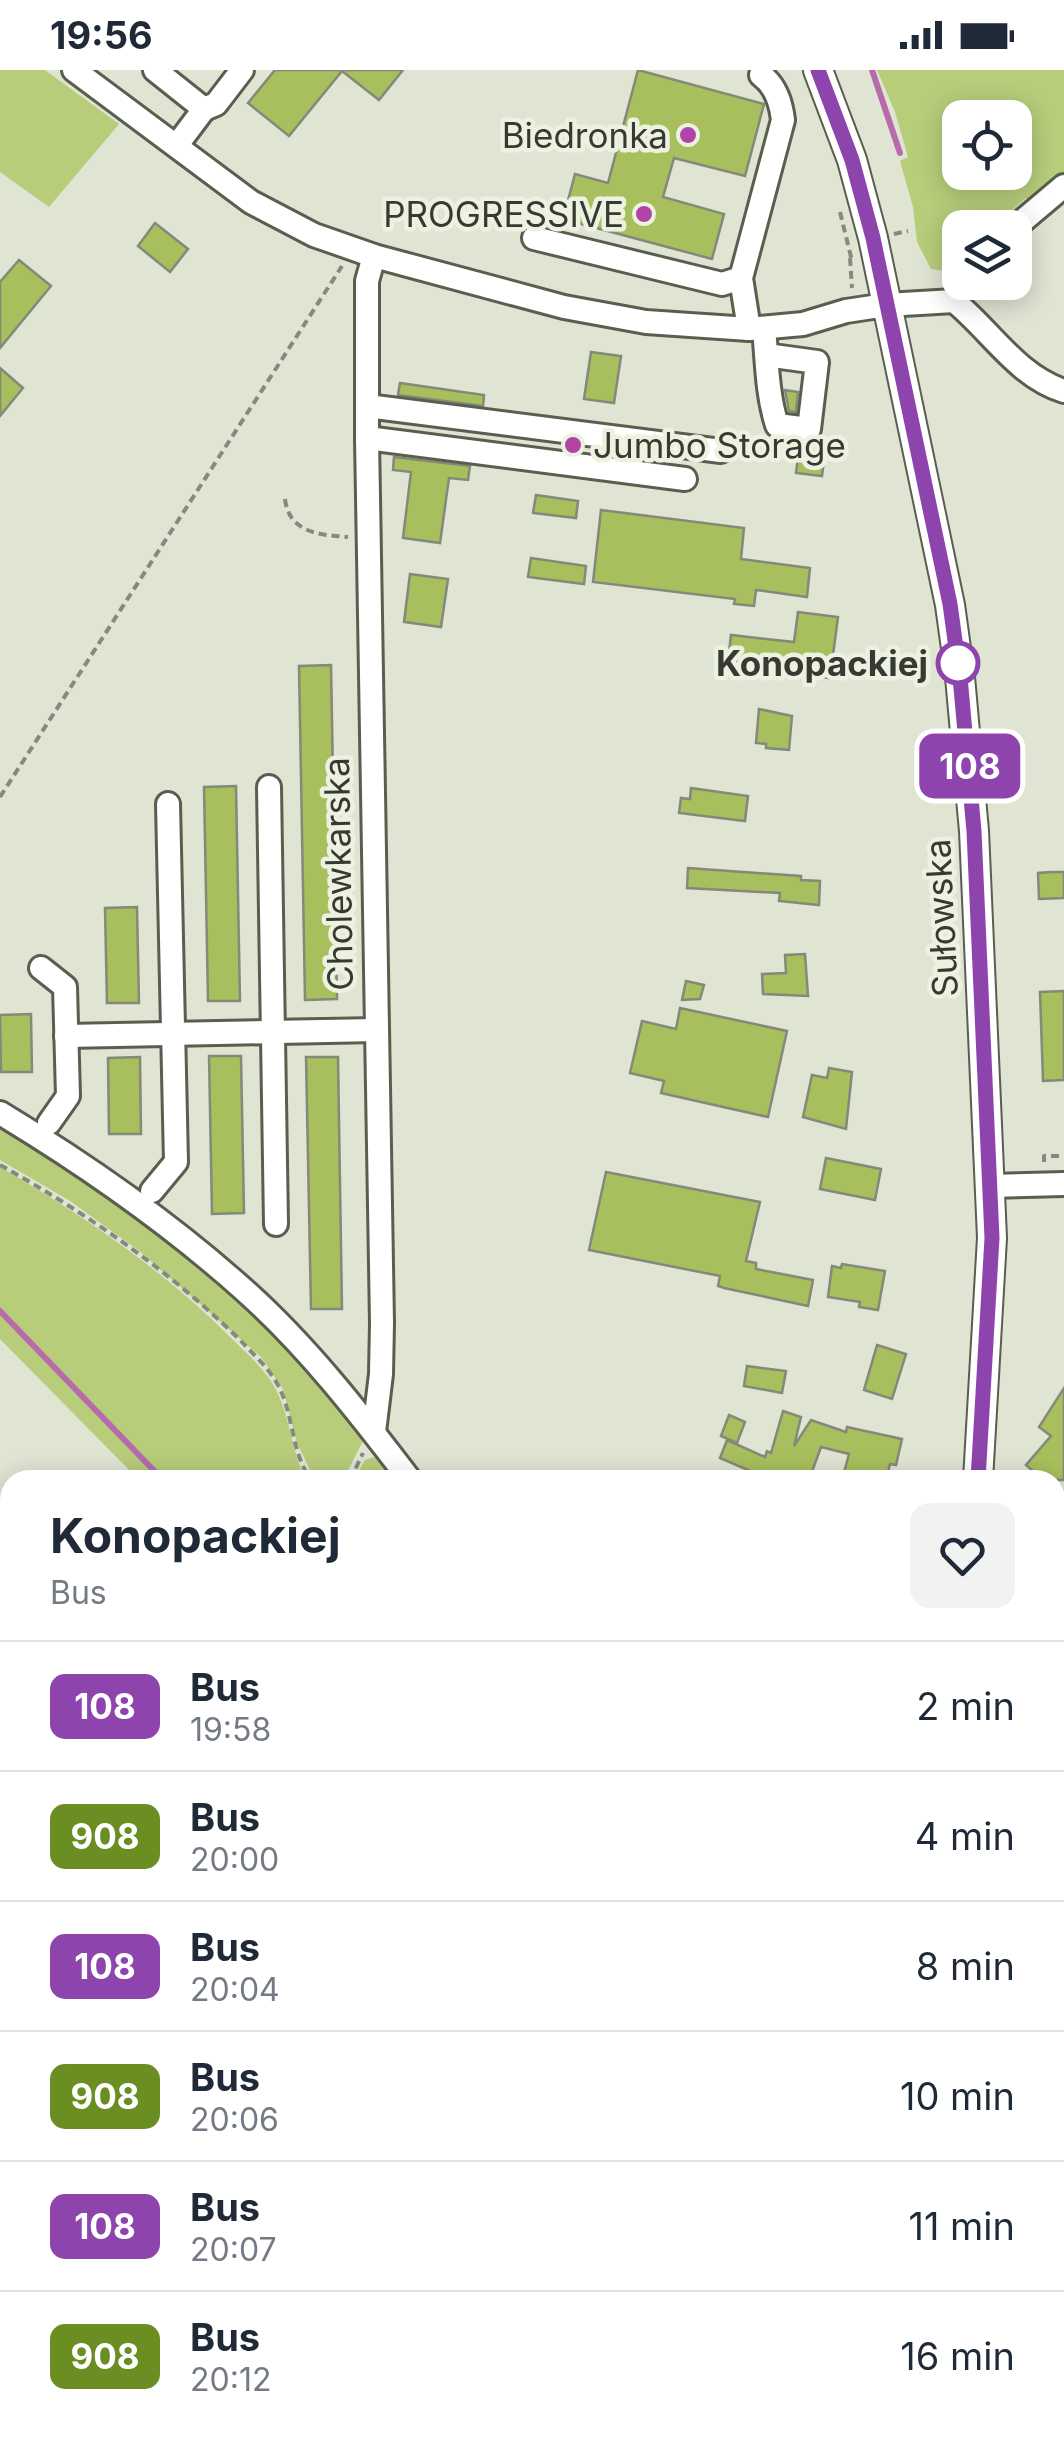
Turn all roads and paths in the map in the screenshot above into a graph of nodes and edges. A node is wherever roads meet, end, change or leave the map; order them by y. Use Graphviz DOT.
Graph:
graph roads {
  1 [pos="74,70"];
  2 [pos="155,70"];
  3 [pos="242,70"];
  4 [pos="818,70"];
  5 [pos="761,75"];
  6 [pos="204,108"];
  7 [pos="176,145"];
  8 [pos="1064,186"];
  9 [pos="1032,213"];
  10 [pos="908,231"];
  11 [pos="894,234"];
  12 [pos="534,238"];
  13 [pos="363,252"];
  14 [pos="850,258"];
  15 [pos="741,278"];
  16 [pos="853,294"];
  17 [pos="942,295"];
  18 [pos="966,300"];
  19 [pos="886,305"];
  20 [pos="756,328"];
  21 [pos="766,355"];
  22 [pos="1064,391"];
  23 [pos="367,406"];
  24 [pos="516,415"];
  25 [pos="640,432"];
  26 [pos="367,438"];
  27 [pos="721,451"];
  28 [pos="511,456"];
  29 [pos="635,472"];
  30 [pos="685,478"];
  31 [pos="285,499"];
  32 [pos="368,539"];
  33 [pos="268,786"];
  34 [pos="0,796"];
  35 [pos="168,804"];
  36 [pos="41,968"];
  37 [pos="376,1030"];
  38 [pos="273,1032"];
  39 [pos="174,1034"];
  40 [pos="66,1036"];
  41 [pos="0,1113"];
  42 [pos="49,1123"];
  43 [pos="0,1164"];
  44 [pos="1064,1184"];
  45 [pos="990,1186"];
  46 [pos="152,1191"];
  47 [pos="276,1224"];
  48 [pos="374,1432"];
  49 [pos="304,1470"];
  50 [pos="355,1470"];
  51 [pos="402,1470"];
  52 [pos="979,1470"];
  1 -- 7 [label="street"];
  2 -- 6 [label="street"];
  3 -- 6 [label="street"];
  4 -- 19 [label="main road, Sułowska"];
  5 -- 15 [label="street"];
  6 -- 7 [label="street"];
  7 -- 13 [label="street"];
  8 -- 9 [label="street"];
  10 -- 11 [label="path"];
  12 -- 15 [label="street"];
  13 -- 20 [label="street"];
  13 -- 23 [label="street, Cholewkarska"];
  13 -- 34 [label="path"];
  14 -- 16 [label="path"];
  15 -- 20 [label="street"];
  17 -- 19 [label="street"];
  18 -- 22 [label="street"];
  19 -- 20 [label="street"];
  19 -- 45 [label="main road, Sułowska"];
  20 -- 21 [label="street"];
  23 -- 24 [label="street"];
  23 -- 26 [label="street, Cholewkarska"];
  24 -- 25 [label="street"];
  24 -- 28 [label="street"];
  25 -- 27 [label="street"];
  25 -- 29 [label="street"];
  26 -- 28 [label="street"];
  26 -- 32 [label="street, Cholewkarska"];
  28 -- 29 [label="street"];
  29 -- 30 [label="street"];
  31 -- 32 [label="path"];
  32 -- 37 [label="street, Cholewkarska"];
  33 -- 38 [label="street"];
  35 -- 39 [label="street"];
  36 -- 40 [label="street"];
  37 -- 38 [label="street"];
  37 -- 48 [label="street, Cholewkarska"];
  38 -- 39 [label="street"];
  38 -- 47 [label="street"];
  39 -- 40 [label="street"];
  39 -- 46 [label="street"];
  40 -- 42 [label="street"];
  41 -- 48 [label="street"];
  43 -- 49 [label="path"];
  44 -- 45 [label="street"];
  45 -- 52 [label="main road, Sułowska"];
  48 -- 50 [label="path"];
  48 -- 51 [label="street"];
}
